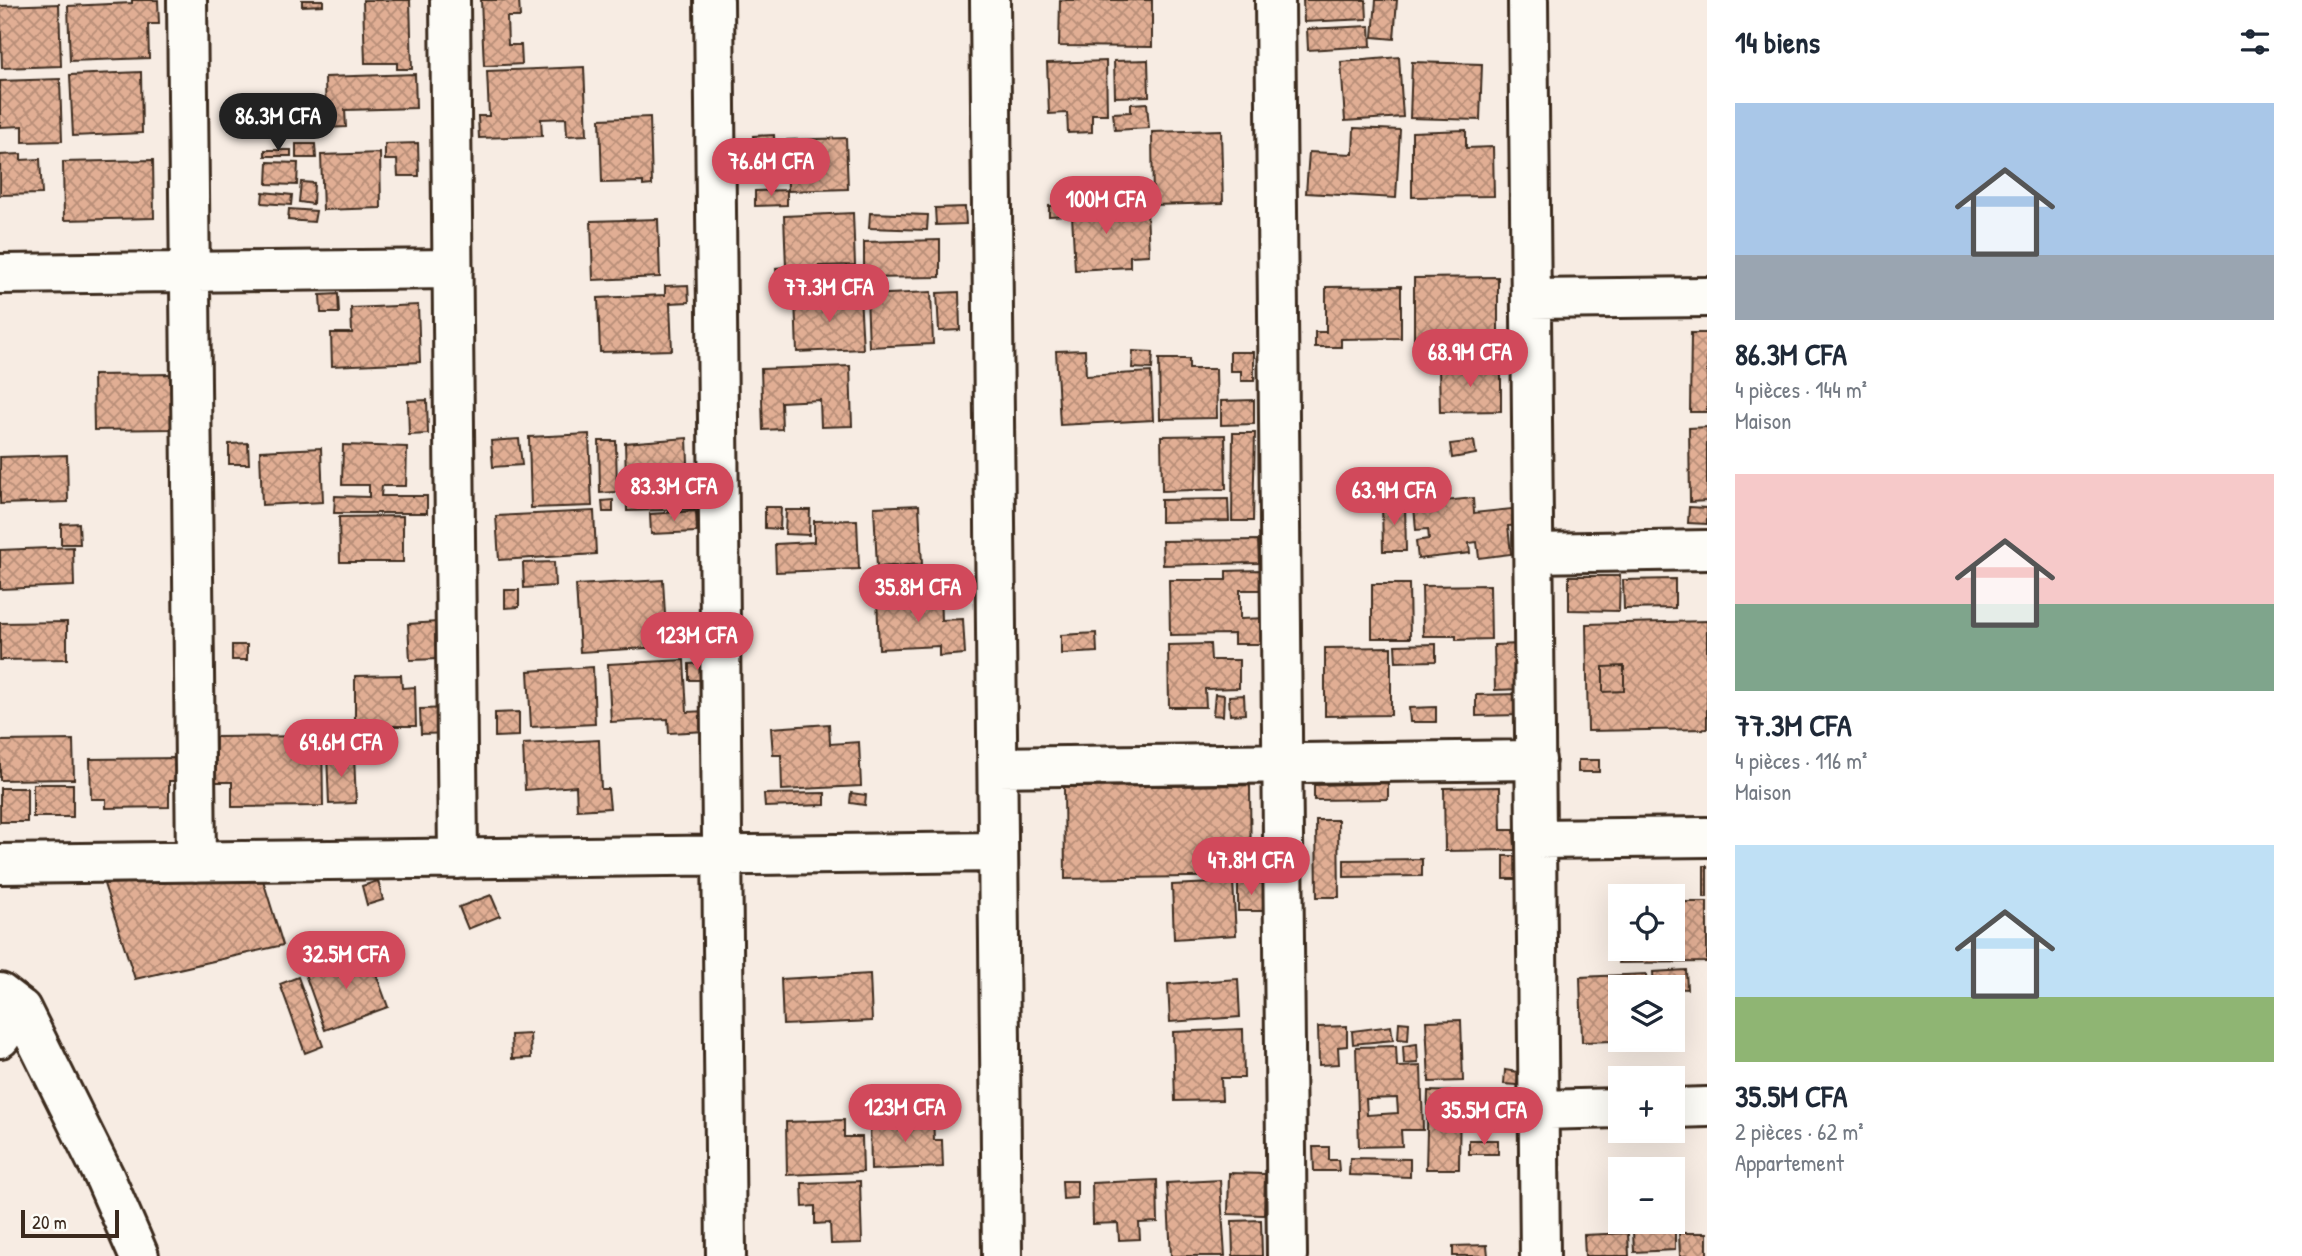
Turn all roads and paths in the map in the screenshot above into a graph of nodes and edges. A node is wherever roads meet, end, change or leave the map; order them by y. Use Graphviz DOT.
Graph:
graph roads {
  1 [pos="187,0"];
  2 [pos="450,0"];
  3 [pos="714,0"];
  4 [pos="990,0"];
  5 [pos="1275,0"];
  6 [pos="1528,0"];
  7 [pos="453,269"];
  8 [pos="191,272"];
  9 [pos="0,274"];
  10 [pos="1707,297"];
  11 [pos="1531,299"];
  12 [pos="1707,550"];
  13 [pos="1534,553"];
  14 [pos="1536,760"];
  15 [pos="1282,764"];
  16 [pos="998,767"];
  17 [pos="1707,837"];
  18 [pos="1536,839"];
  19 [pos="998,852"];
  20 [pos="722,855"];
  21 [pos="458,859"];
  22 [pos="196,862"];
  23 [pos="0,864"];
  24 [pos="7,1013"];
  25 [pos="1707,1107"];
  26 [pos="1608,1108"];
  27 [pos="1685,1108"];
  28 [pos="1539,1110"];
  29 [pos="139,1256"];
  30 [pos="726,1256"];
  31 [pos="1002,1256"];
  32 [pos="1287,1256"];
  33 [pos="1540,1256"];
  1 -- 8 [label="street"];
  2 -- 7 [label="street"];
  3 -- 20 [label="street"];
  4 -- 16 [label="street"];
  5 -- 15 [label="street"];
  6 -- 11 [label="street"];
  7 -- 8 [label="street"];
  7 -- 21 [label="street"];
  8 -- 9 [label="street"];
  8 -- 22 [label="street"];
  10 -- 11 [label="street"];
  11 -- 13 [label="street"];
  12 -- 13 [label="street"];
  13 -- 14 [label="street"];
  14 -- 15 [label="street"];
  14 -- 18 [label="street"];
  15 -- 16 [label="street"];
  15 -- 32 [label="street"];
  16 -- 19 [label="street"];
  17 -- 18 [label="street"];
  18 -- 28 [label="street"];
  19 -- 20 [label="street"];
  19 -- 31 [label="street"];
  20 -- 21 [label="street"];
  20 -- 30 [label="street"];
  21 -- 22 [label="street"];
  22 -- 23 [label="street"];
  24 -- 29 [label="street"];
  25 -- 27 [label="street"];
  26 -- 28 [label="street"];
  28 -- 33 [label="street"];
}
